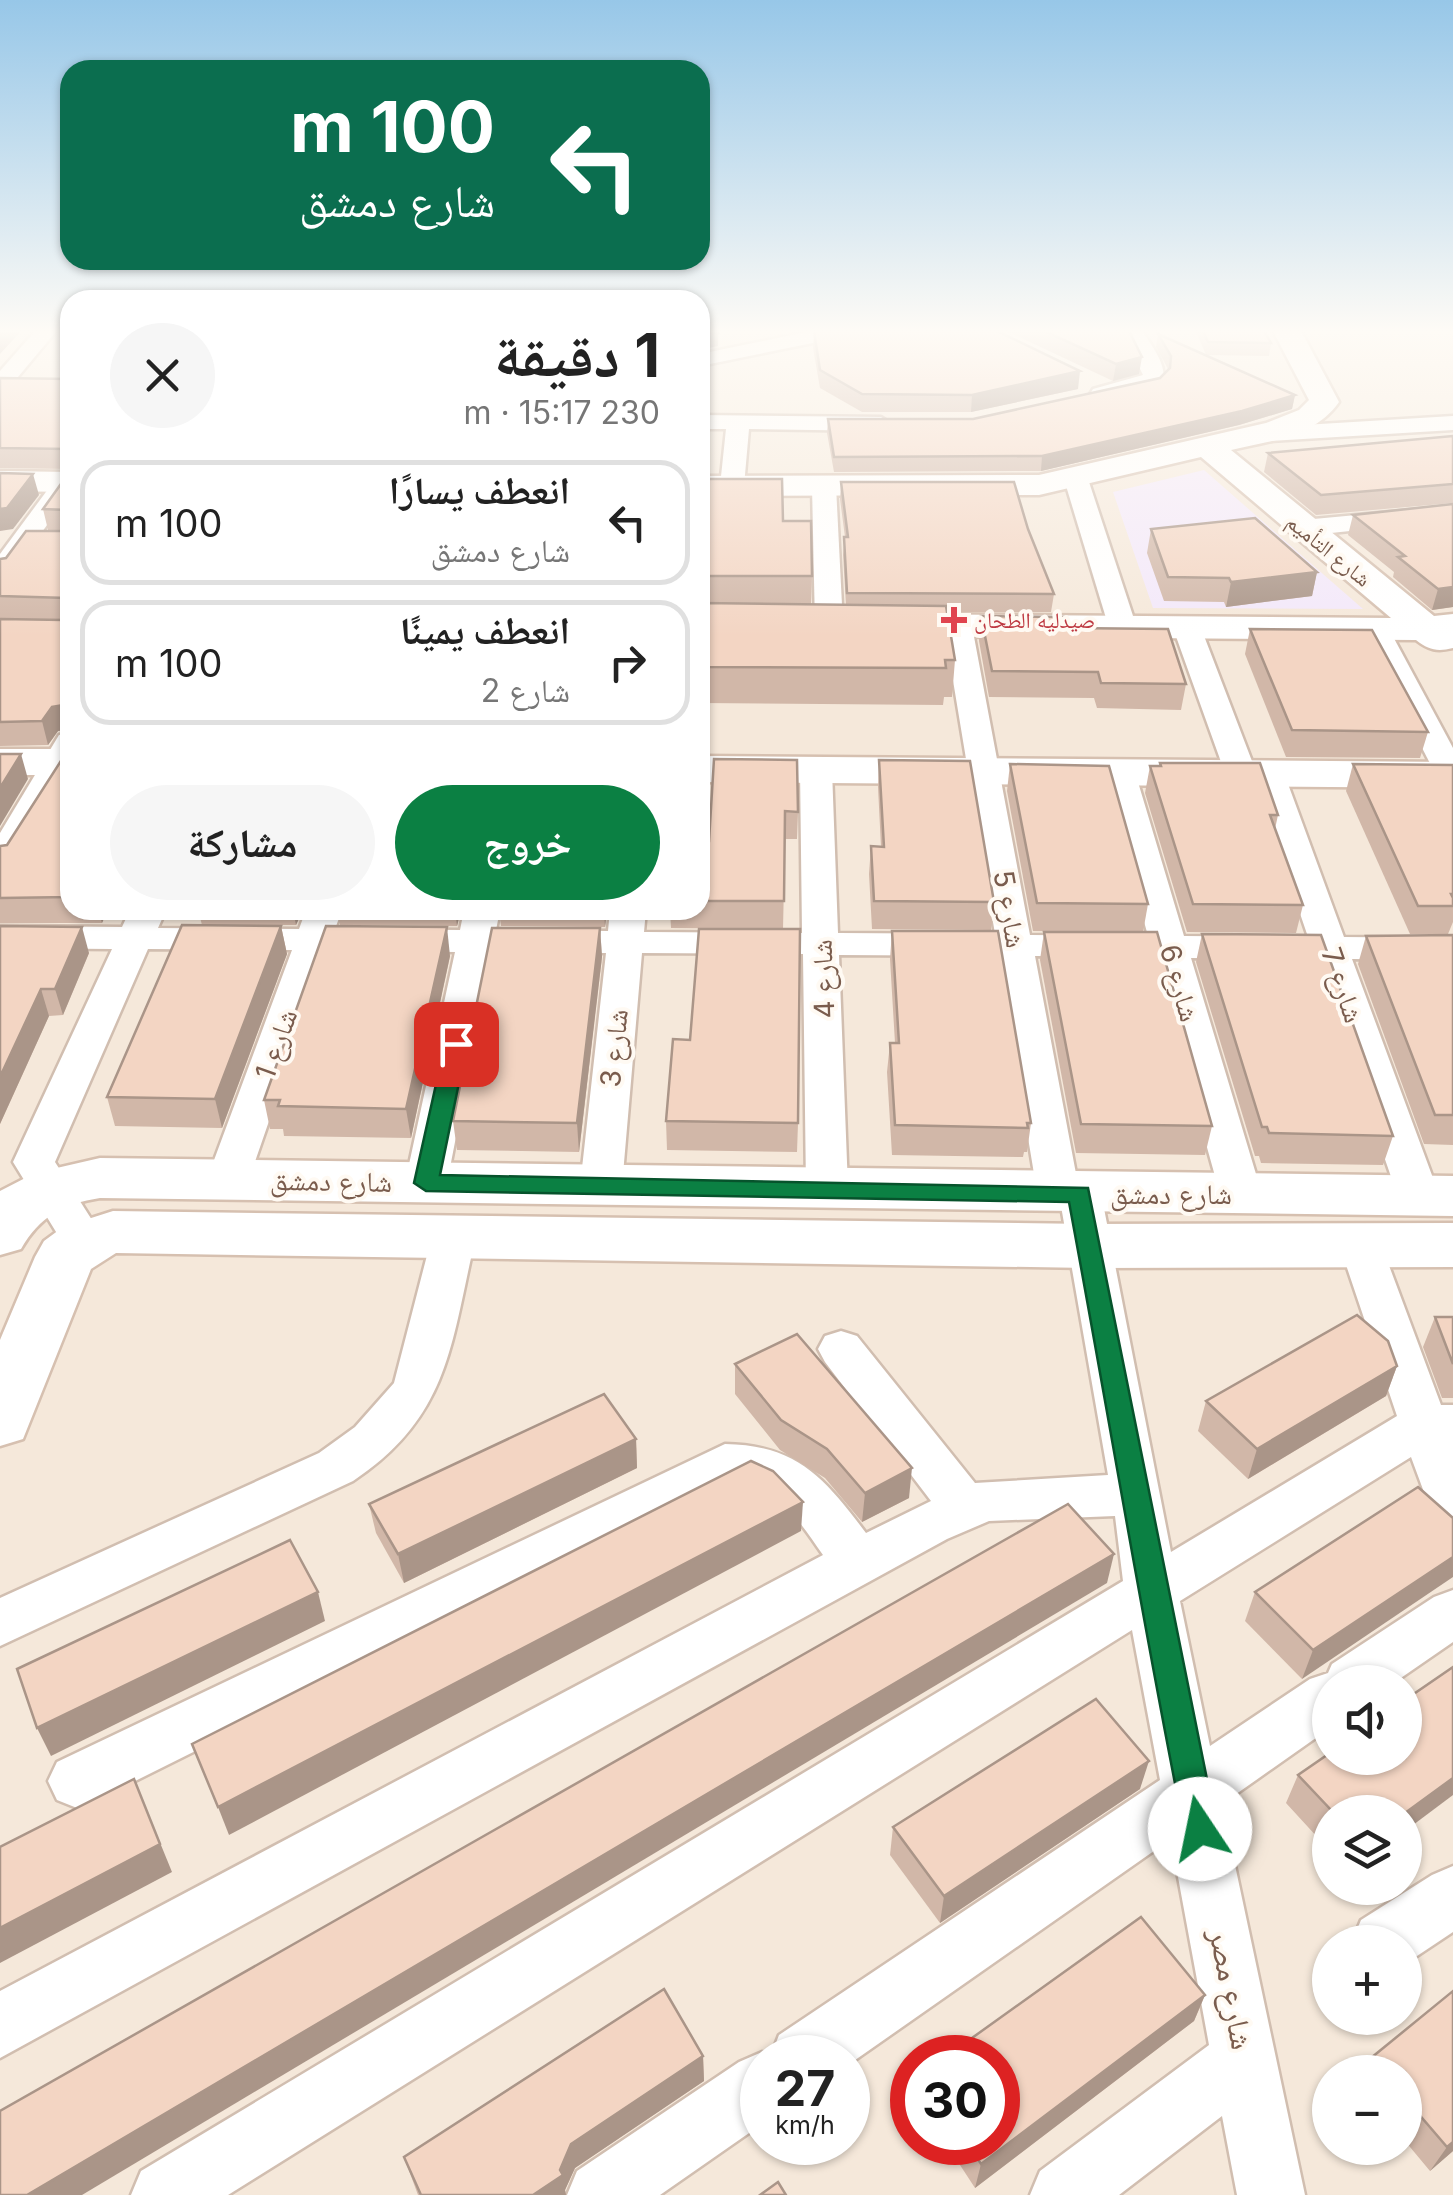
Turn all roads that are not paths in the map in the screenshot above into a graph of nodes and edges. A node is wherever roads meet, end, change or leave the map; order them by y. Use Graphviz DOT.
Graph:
graph roads {
  1 [pos="735,431"];
  2 [pos="1264,431"];
  3 [pos="1286,431"];
  4 [pos="1254,435"];
  5 [pos="1208,447"];
  6 [pos="1076,480"];
  7 [pos="0,481"];
  8 [pos="60,482"];
  9 [pos="716,486"];
  10 [pos="824,486"];
  11 [pos="60,490"];
  12 [pos="1453,513"];
  13 [pos="1303,528"];
  14 [pos="11,541"];
  15 [pos="54,542"];
  16 [pos="0,572"];
  17 [pos="810,625"];
  18 [pos="958,626"];
  19 [pos="1123,628"];
  20 [pos="1186,628"];
  21 [pos="1376,631"];
  22 [pos="1444,635"];
  23 [pos="60,757"];
  24 [pos="0,762"];
  25 [pos="60,766"];
  26 [pos="710,770"];
  27 [pos="816,770"];
  28 [pos="983,771"];
  29 [pos="1119,772"];
  30 [pos="1255,773"];
  31 [pos="1453,775"];
  32 [pos="0,862"];
  33 [pos="142,924"];
  34 [pos="319,925"];
  35 [pos="479,925"];
  36 [pos="627,926"];
  37 [pos="0,937"];
  38 [pos="821,943"];
  39 [pos="1016,945"];
  40 [pos="1169,946"];
  41 [pos="1330,947"];
  42 [pos="1453,949"];
  43 [pos="28,1171"];
  44 [pos="228,1179"];
  45 [pos="426,1183"];
  46 [pos="600,1186"];
  47 [pos="827,1188"];
  48 [pos="1241,1194"];
  49 [pos="1436,1197"];
  50 [pos="1075,1211"];
  51 [pos="0,1234"];
  52 [pos="454,1236"];
  53 [pos="84,1242"];
  54 [pos="1453,1245"];
  55 [pos="1362,1246"];
  56 [pos="840,1349"];
  57 [pos="0,1420"];
  58 [pos="1439,1424"];
  59 [pos="1138,1495"];
  60 [pos="965,1507"];
  61 [pos="1453,1507"];
  62 [pos="858,1562"];
  63 [pos="1151,1590"];
  64 [pos="1453,1613"];
  65 [pos="0,1623"];
  66 [pos="1377,1665"];
  67 [pos="1312,1709"];
  68 [pos="77,1781"];
  69 [pos="1193,1791"];
  70 [pos="1453,1896"];
  71 [pos="1409,1925"];
  72 [pos="0,2026"];
  73 [pos="836,2035"];
  74 [pos="1245,2058"];
  75 [pos="740,2100"];
  76 [pos="182,2190"];
  77 [pos="601,2195"];
  78 [pos="1064,2195"];
  79 [pos="1271,2195"];
  1 -- 9 [label="street"];
  2 -- 4 [label="street"];
  3 -- 4 [label="street"];
  4 -- 5 [label="street"];
  5 -- 6 [label="street"];
  5 -- 13 [label="street, شارع التأميم"];
  6 -- 10 [label="street"];
  6 -- 19 [label="street"];
  7 -- 8 [label="street"];
  9 -- 10 [label="street"];
  10 -- 17 [label="street"];
  11 -- 14 [label="street"];
  12 -- 13 [label="street"];
  13 -- 22 [label="street, شارع التأميم"];
  14 -- 15 [label="street"];
  14 -- 16 [label="street"];
  17 -- 18 [label="street"];
  18 -- 19 [label="street"];
  18 -- 28 [label="street, شارع 5"];
  19 -- 20 [label="street"];
  20 -- 21 [label="street"];
  20 -- 30 [label="street, شارع 7"];
  21 -- 22 [label="street"];
  21 -- 31 [label="street"];
  23 -- 24 [label="street"];
  25 -- 32 [label="street"];
  26 -- 27 [label="street"];
  27 -- 28 [label="street"];
  27 -- 38 [label="street, شارع 4"];
  28 -- 29 [label="street"];
  28 -- 39 [label="street, شارع 5"];
  29 -- 30 [label="street"];
  29 -- 40 [label="street, شارع 6"];
  30 -- 31 [label="street"];
  30 -- 41 [label="street, شارع 7"];
  33 -- 34 [label="street"];
  33 -- 37 [label="street"];
  33 -- 43 [label="street"];
  34 -- 35 [label="street"];
  34 -- 44 [label="street, شارع 1"];
  35 -- 36 [label="street"];
  35 -- 45 [label="street"];
  36 -- 38 [label="street"];
  36 -- 46 [label="street, شارع 3"];
  38 -- 39 [label="street"];
  38 -- 47 [label="street, شارع 4"];
  39 -- 40 [label="street"];
  39 -- 50 [label="street, شارع 5"];
  40 -- 41 [label="street"];
  40 -- 48 [label="street, شارع 6"];
  41 -- 42 [label="street"];
  41 -- 49 [label="street, شارع 7"];
  43 -- 44 [label="street, شارع دمشق"];
  43 -- 51 [label="street"];
  43 -- 53 [label="street"];
  44 -- 45 [label="street, شارع دمشق"];
  45 -- 46 [label="street, شارع دمشق"];
  46 -- 47 [label="street, شارع دمشق"];
  47 -- 50 [label="street, شارع دمشق"];
  48 -- 49 [label="street, شارع دمشق"];
  48 -- 50 [label="street, شارع دمشق"];
  50 -- 52 [label="street, شارع دمشق"];
  50 -- 55 [label="street, شارع دمشق"];
  50 -- 59 [label="street, شارع مصر"];
  52 -- 53 [label="street, شارع دمشق"];
  52 -- 65 [label="street"];
  53 -- 57 [label="street"];
  54 -- 55 [label="street, شارع دمشق"];
  55 -- 58 [label="street"];
  56 -- 60 [label="street"];
  58 -- 61 [label="street"];
  58 -- 63 [label="street"];
  59 -- 60 [label="street"];
  59 -- 63 [label="street, شارع مصر"];
  60 -- 62 [label="street"];
  62 -- 68 [label="street"];
  62 -- 72 [label="street"];
  63 -- 69 [label="street, شارع مصر"];
  63 -- 76 [label="street"];
  64 -- 66 [label="street"];
  67 -- 69 [label="street"];
  69 -- 73 [label="street"];
  69 -- 74 [label="street, شارع مصر"];
  70 -- 71 [label="street"];
  74 -- 78 [label="street"];
  74 -- 79 [label="street, شارع مصر"];
  75 -- 77 [label="street"];
}
